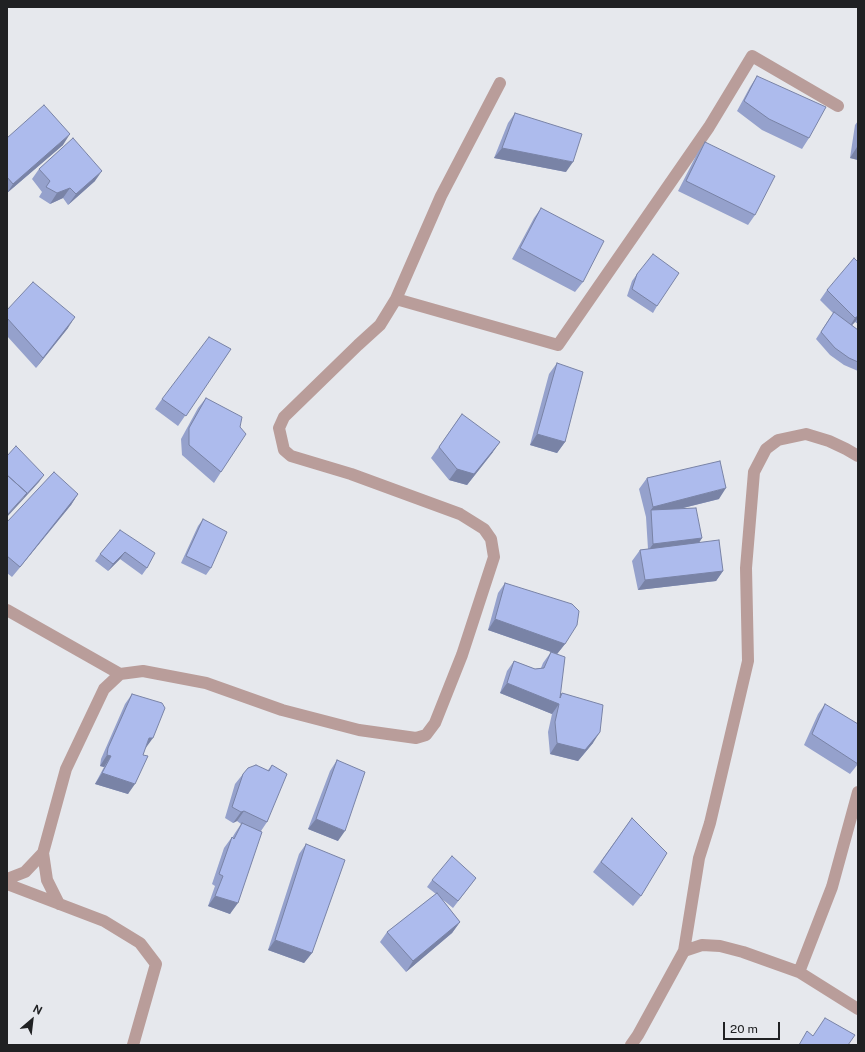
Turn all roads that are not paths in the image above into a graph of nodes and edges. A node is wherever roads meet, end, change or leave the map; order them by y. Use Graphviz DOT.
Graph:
graph roads {
  1 [pos="500,83"];
  2 [pos="838,106"];
  3 [pos="396,299"];
  4 [pos="858,456"];
  5 [pos="7,610"];
  6 [pos="120,674"];
  7 [pos="858,792"];
  8 [pos="42,853"];
  9 [pos="7,879"];
  10 [pos="7,884"];
  11 [pos="59,904"];
  12 [pos="684,951"];
  13 [pos="799,972"];
  14 [pos="858,1009"];
  15 [pos="134,1045"];
  16 [pos="631,1045"];
  1 -- 3 [label="street"];
  2 -- 3 [label="street"];
  3 -- 6 [label="street"];
  4 -- 12 [label="street"];
  5 -- 6 [label="street"];
  6 -- 8 [label="street"];
  7 -- 13 [label="street"];
  8 -- 9 [label="street"];
  8 -- 11 [label="street"];
  10 -- 11 [label="street"];
  11 -- 15 [label="street"];
  12 -- 13 [label="street"];
  12 -- 16 [label="street"];
  13 -- 14 [label="street"];
}
